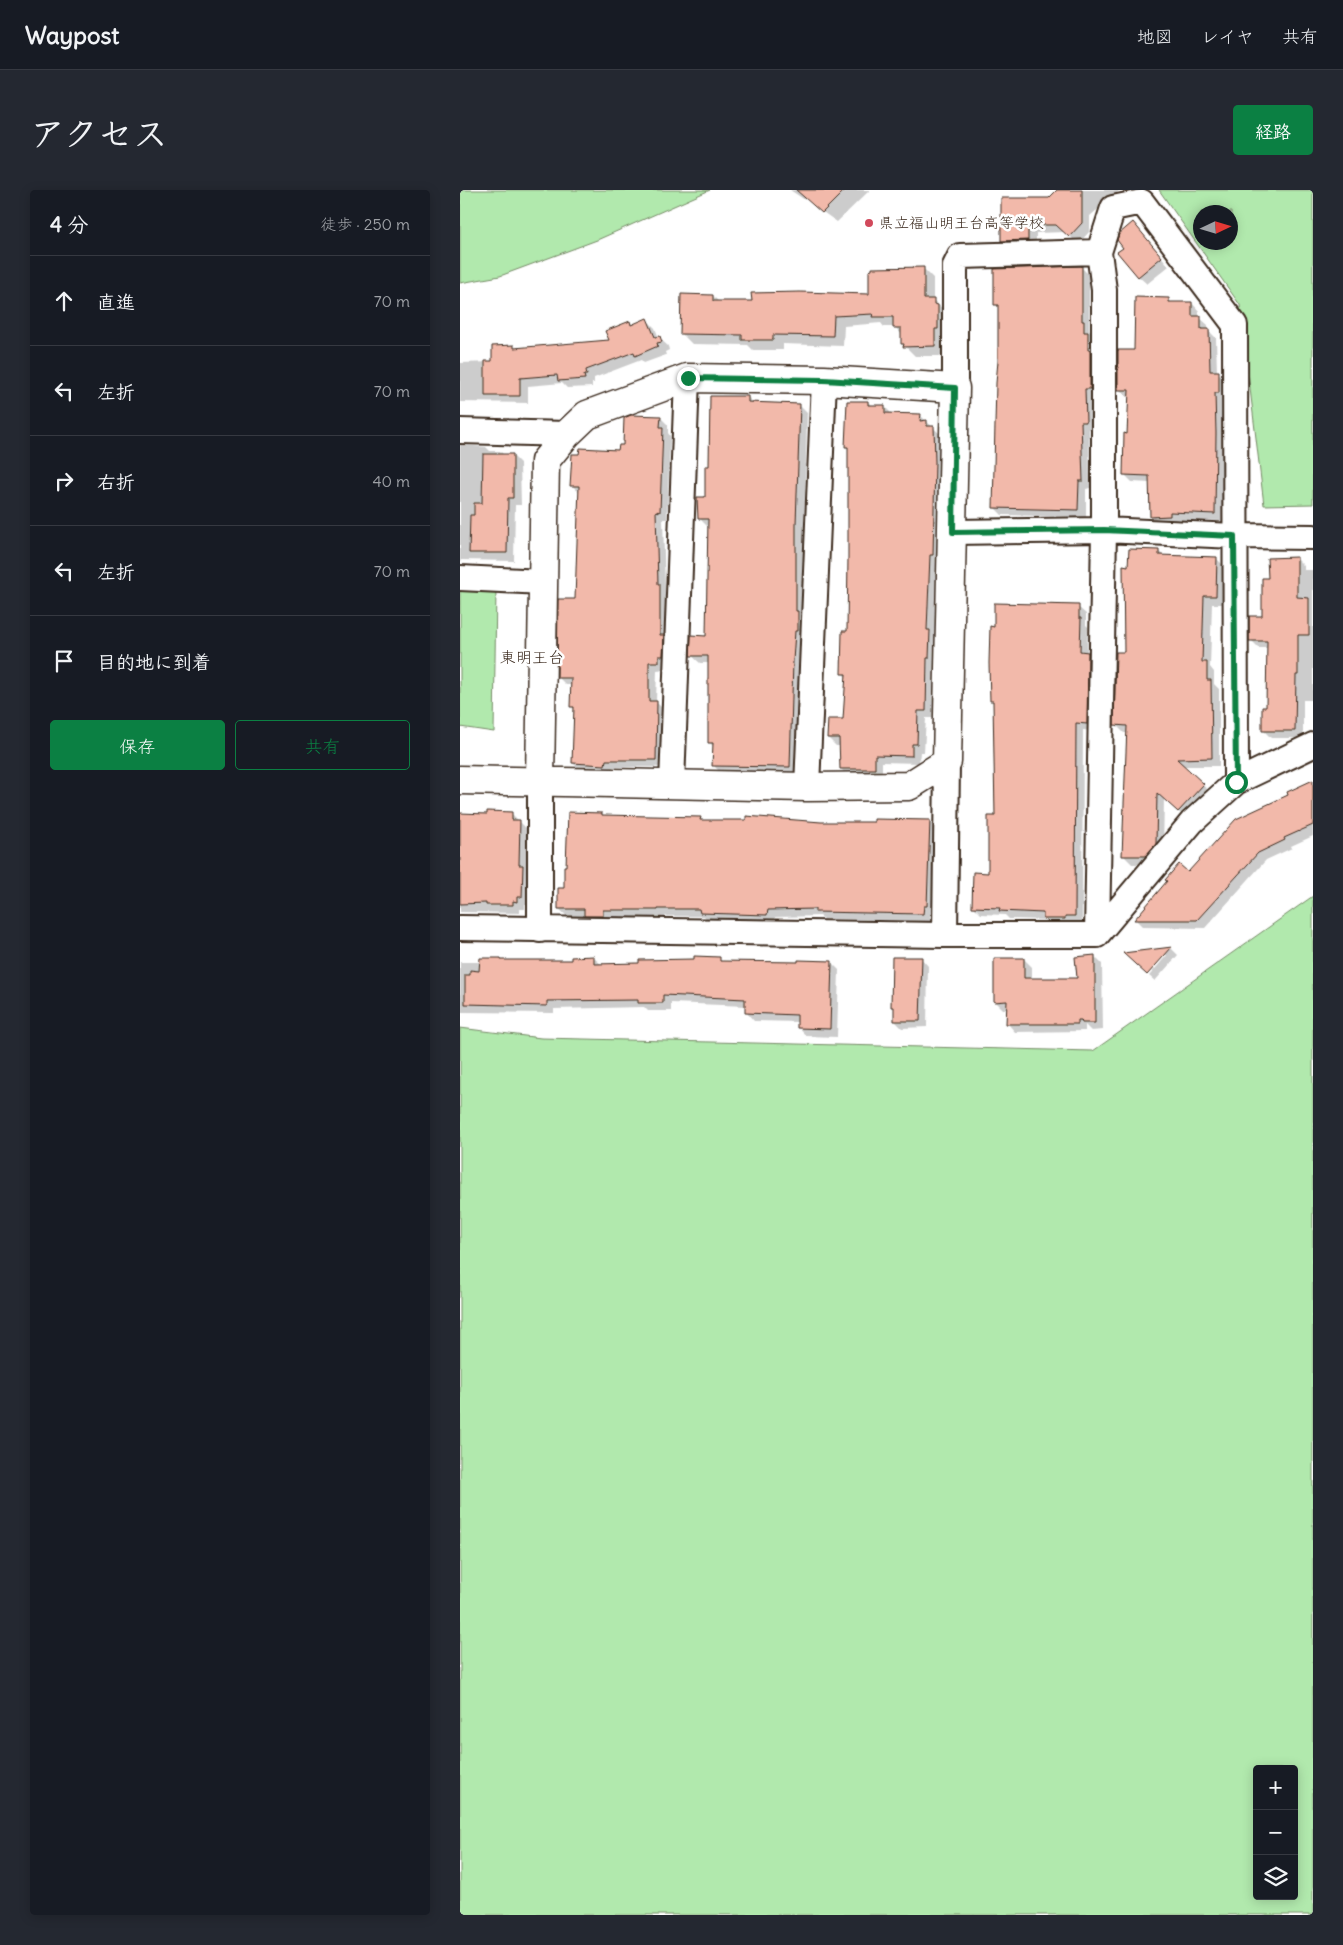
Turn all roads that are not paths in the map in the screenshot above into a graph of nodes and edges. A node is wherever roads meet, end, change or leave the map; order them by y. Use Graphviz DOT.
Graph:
graph roads {
  1 [pos="1099,252"];
  2 [pos="688,378"];
  3 [pos="824,380"];
  4 [pos="955,388"];
  5 [pos="460,431"];
  6 [pos="567,434"];
  7 [pos="1104,530"];
  8 [pos="953,532"];
  9 [pos="1234,536"];
  10 [pos="1313,537"];
  11 [pos="460,578"];
  12 [pos="543,582"];
  13 [pos="1313,745"];
  14 [pos="947,762"];
  15 [pos="460,780"];
  16 [pos="540,781"];
  17 [pos="1236,782"];
  18 [pos="672,784"];
  19 [pos="807,787"];
  20 [pos="460,928"];
  21 [pos="540,930"];
  22 [pos="945,935"];
  23 [pos="1096,935"];
  1 -- 4 [label="street"];
  1 -- 7 [label="street"];
  1 -- 9 [label="street"];
  2 -- 3 [label="street"];
  2 -- 6 [label="street"];
  2 -- 18 [label="street"];
  3 -- 4 [label="street"];
  3 -- 19 [label="street"];
  4 -- 8 [label="street"];
  5 -- 6 [label="street"];
  6 -- 12 [label="street"];
  7 -- 8 [label="street"];
  7 -- 9 [label="street"];
  7 -- 23 [label="street"];
  8 -- 14 [label="street"];
  9 -- 10 [label="street"];
  9 -- 17 [label="street"];
  11 -- 12 [label="street"];
  12 -- 16 [label="street"];
  13 -- 17 [label="street"];
  14 -- 19 [label="street"];
  14 -- 22 [label="street"];
  15 -- 16 [label="street"];
  16 -- 18 [label="street"];
  16 -- 21 [label="street"];
  17 -- 23 [label="street"];
  18 -- 19 [label="street"];
  20 -- 21 [label="street"];
  21 -- 22 [label="street"];
  22 -- 23 [label="street"];
}
